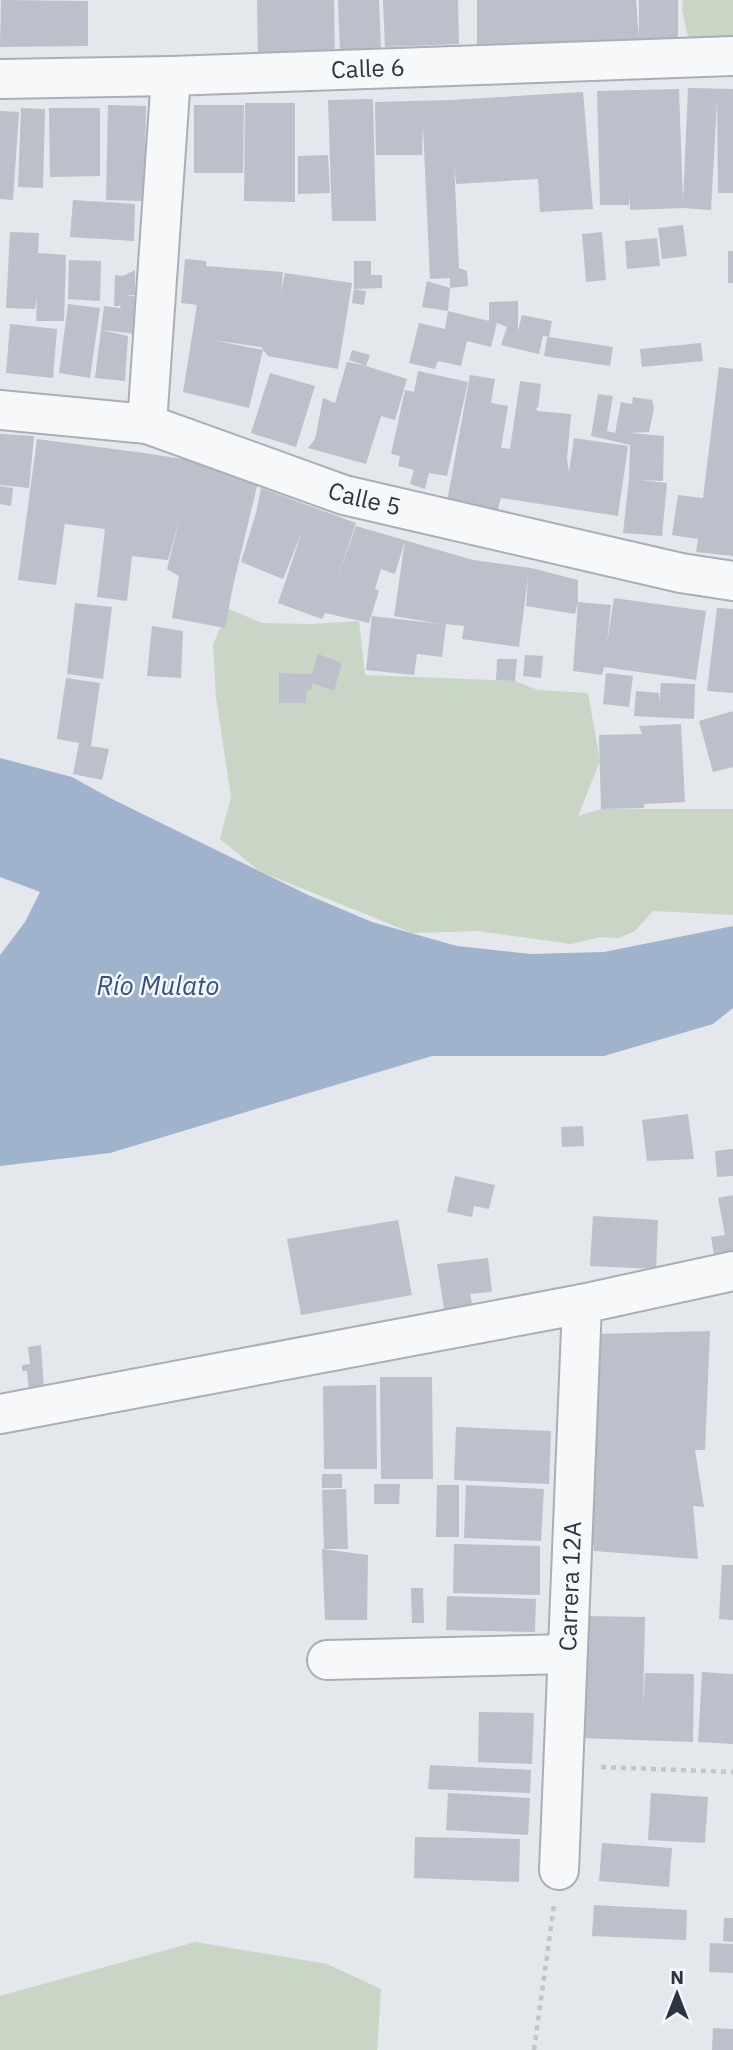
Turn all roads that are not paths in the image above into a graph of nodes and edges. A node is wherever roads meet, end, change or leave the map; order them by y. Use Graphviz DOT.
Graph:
graph roads {
  1 [pos="733,56"];
  2 [pos="171,76"];
  3 [pos="0,79"];
  4 [pos="0,410"];
  5 [pos="147,424"];
  6 [pos="733,581"];
  7 [pos="733,1271"];
  8 [pos="582,1304"];
  9 [pos="0,1414"];
  10 [pos="568,1654"];
  11 [pos="327,1660"];
  12 [pos="559,1870"];
  1 -- 2 [label="street, Calle 6"];
  2 -- 3 [label="street, Calle 6"];
  2 -- 5 [label="street"];
  4 -- 5 [label="street, Calle 5"];
  5 -- 6 [label="street, Calle 5"];
  7 -- 8 [label="street"];
  8 -- 9 [label="street"];
  8 -- 10 [label="street, Carrera 12A"];
  10 -- 11 [label="street"];
  10 -- 12 [label="street, Carrera 12A"];
}
